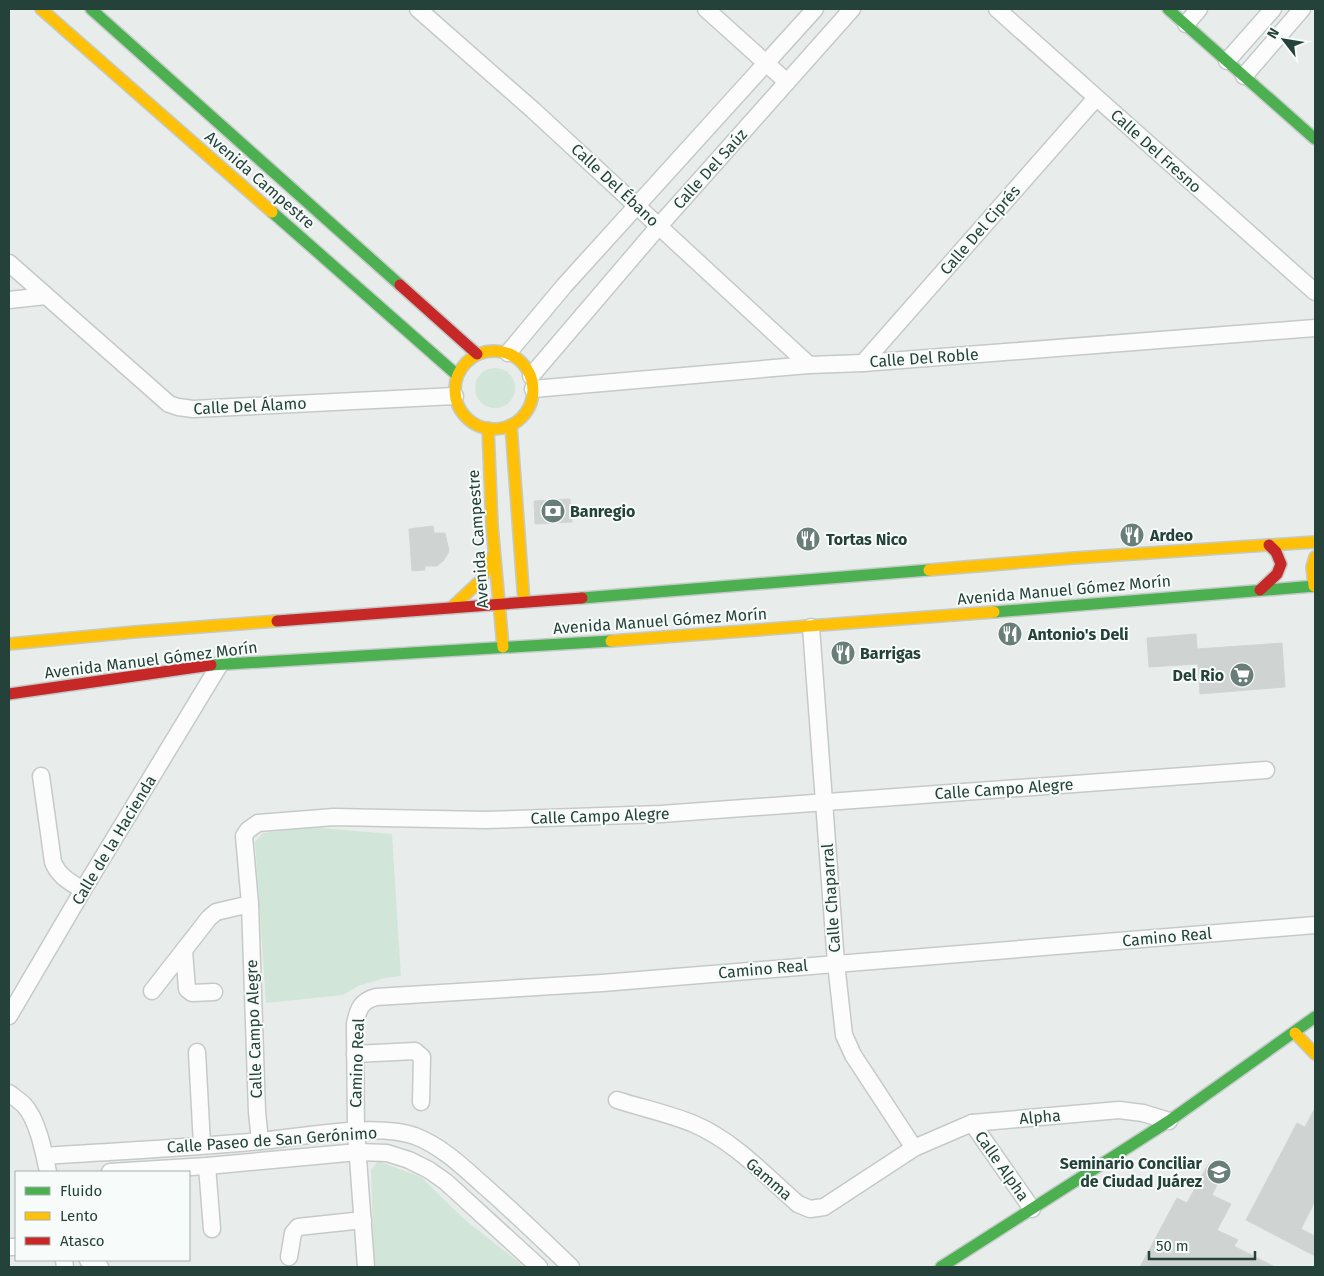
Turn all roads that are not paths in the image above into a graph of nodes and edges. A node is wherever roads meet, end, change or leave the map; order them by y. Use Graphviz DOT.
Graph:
graph roads {
  1 [pos="41,9"];
  2 [pos="91,9"];
  3 [pos="418,9"];
  4 [pos="706,9"];
  5 [pos="815,9"];
  6 [pos="852,9"];
  7 [pos="997,9"];
  8 [pos="1168,9"];
  9 [pos="1199,9"];
  10 [pos="1273,9"];
  11 [pos="1302,9"];
  12 [pos="1186,24"];
  13 [pos="1227,61"];
  14 [pos="766,63"];
  15 [pos="1244,76"];
  16 [pos="788,82"];
  17 [pos="1096,98"];
  18 [pos="1313,132"];
  19 [pos="637,206"];
  20 [pos="659,226"];
  21 [pos="9,263"];
  22 [pos="1315,292"];
  23 [pos="46,296"];
  24 [pos="9,300"];
  25 [pos="398,302"];
  26 [pos="1315,328"];
  27 [pos="508,353"];
  28 [pos="477,354"];
  29 [pos="863,363"];
  30 [pos="809,365"];
  31 [pos="457,375"];
  32 [pos="532,383"];
  33 [pos="455,396"];
  34 [pos="511,425"];
  35 [pos="488,428"];
  36 [pos="1315,542"];
  37 [pos="1269,545"];
  38 [pos="494,554"];
  39 [pos="1315,557"];
  40 [pos="1260,590"];
  41 [pos="1315,591"];
  42 [pos="524,602"];
  43 [pos="498,604"];
  44 [pos="452,608"];
  45 [pos="811,627"];
  46 [pos="9,644"];
  47 [pos="503,647"];
  48 [pos="220,664"];
  49 [pos="9,694"];
  50 [pos="1266,770"];
  51 [pos="41,776"];
  52 [pos="824,802"];
  53 [pos="83,890"];
  54 [pos="250,904"];
  55 [pos="1315,925"];
  56 [pos="184,951"];
  57 [pos="836,963"];
  58 [pos="152,991"];
  59 [pos="214,992"];
  60 [pos="9,1016"];
  61 [pos="1315,1017"];
  62 [pos="1295,1033"];
  63 [pos="197,1052"];
  64 [pos="355,1054"];
  65 [pos="1315,1054"];
  66 [pos="9,1093"];
  67 [pos="617,1100"];
  68 [pos="420,1102"];
  69 [pos="1169,1121"];
  70 [pos="972,1123"];
  71 [pos="356,1131"];
  72 [pos="260,1141"];
  73 [pos="202,1145"];
  74 [pos="914,1148"];
  75 [pos="358,1152"];
  76 [pos="45,1156"];
  77 [pos="207,1166"];
  78 [pos="48,1171"];
  79 [pos="126,1171"];
  80 [pos="1032,1209"];
  81 [pos="362,1220"];
  82 [pos="212,1229"];
  83 [pos="289,1257"];
  84 [pos="366,1267"];
  85 [pos="539,1267"];
  86 [pos="571,1267"];
  87 [pos="941,1267"];
  1 -- 25 [label="main road, Avenida Campestre"];
  2 -- 25 [label="main road, Avenida Campestre"];
  3 -- 19 [label="street, Calle Del Ébano"];
  4 -- 14 [label="street"];
  5 -- 14 [label="street, Calle Del Saúz"];
  6 -- 16 [label="street, Calle Del Saúz"];
  7 -- 17 [label="street, Calle Del Fresno"];
  8 -- 12 [label="main road"];
  9 -- 12 [label="street"];
  10 -- 13 [label="street"];
  11 -- 15 [label="street"];
  12 -- 13 [label="main road"];
  13 -- 15 [label="main road"];
  14 -- 16 [label="street"];
  14 -- 19 [label="street, Calle Del Saúz"];
  15 -- 18 [label="main road"];
  16 -- 20 [label="street, Calle Del Saúz"];
  17 -- 22 [label="street, Calle Del Fresno"];
  17 -- 29 [label="street, Calle Del Ciprés"];
  19 -- 20 [label="street, Calle Del Ébano"];
  19 -- 27 [label="street, Calle Del Saúz"];
  20 -- 30 [label="street, Calle Del Ébano"];
  20 -- 32 [label="street, Calle Del Saúz"];
  21 -- 23 [label="street, Calle Del Álamo"];
  23 -- 24 [label="street"];
  23 -- 33 [label="street, Calle Del Álamo"];
  25 -- 28 [label="main road, Avenida Campestre"];
  25 -- 31 [label="main road, Avenida Campestre"];
  26 -- 29 [label="street, Calle Del Roble"];
  27 -- 28 [label="main road"];
  27 -- 32 [label="main road"];
  28 -- 31 [label="main road"];
  29 -- 30 [label="street, Calle Del Roble"];
  30 -- 32 [label="street, Calle Del Roble"];
  31 -- 33 [label="main road"];
  32 -- 34 [label="main road"];
  33 -- 35 [label="main road"];
  34 -- 35 [label="main road"];
  34 -- 42 [label="main road"];
  35 -- 38 [label="main road, Avenida Campestre"];
  36 -- 37 [label="main road, Avenida Manuel Gómez Morín"];
  37 -- 40 [label="main road"];
  37 -- 42 [label="main road, Avenida Manuel Gómez Morín"];
  38 -- 43 [label="main road, Avenida Campestre"];
  38 -- 44 [label="main road"];
  39 -- 41 [label="main road"];
  40 -- 41 [label="main road, Avenida Manuel Gómez Morín"];
  40 -- 45 [label="main road, Avenida Manuel Gómez Morín"];
  42 -- 43 [label="main road, Avenida Manuel Gómez Morín"];
  43 -- 44 [label="main road, Avenida Manuel Gómez Morín"];
  43 -- 47 [label="main road, Avenida Campestre"];
  44 -- 46 [label="main road, Avenida Manuel Gómez Morín"];
  45 -- 47 [label="main road, Avenida Manuel Gómez Morín"];
  45 -- 52 [label="street, Calle Chaparral"];
  47 -- 48 [label="main road, Avenida Manuel Gómez Morín"];
  48 -- 49 [label="main road, Avenida Manuel Gómez Morín"];
  48 -- 53 [label="street, Calle de la Hacienda"];
  50 -- 52 [label="street, Calle Campo Alegre"];
  51 -- 53 [label="street"];
  52 -- 54 [label="street, Calle Campo Alegre"];
  52 -- 57 [label="street, Calle Chaparral"];
  53 -- 60 [label="street, Calle de la Hacienda"];
  54 -- 56 [label="street"];
  54 -- 72 [label="street, Calle Campo Alegre"];
  55 -- 57 [label="street, Camino Real"];
  56 -- 58 [label="street"];
  56 -- 59 [label="street"];
  57 -- 64 [label="street, Camino Real"];
  57 -- 74 [label="street, Calle Chaparral"];
  61 -- 62 [label="main road"];
  62 -- 65 [label="main road"];
  62 -- 69 [label="main road"];
  63 -- 73 [label="street"];
  64 -- 68 [label="street"];
  64 -- 71 [label="street, Camino Real"];
  66 -- 76 [label="street"];
  67 -- 74 [label="street, Gamma"];
  69 -- 70 [label="street, Alpha"];
  69 -- 80 [label="main road"];
  70 -- 74 [label="street, Alpha"];
  70 -- 80 [label="street, Calle Alpha"];
  71 -- 72 [label="street, Calle Paseo de San Gerónimo"];
  71 -- 75 [label="street, Camino Real"];
  71 -- 86 [label="street, Calle Paseo de San Gerónimo"];
  72 -- 73 [label="street, Calle Paseo de San Gerónimo"];
  73 -- 76 [label="street, Calle Paseo de San Gerónimo"];
  75 -- 77 [label="street, Calle Paseo de San Gerónimo"];
  75 -- 81 [label="street, Camino Real"];
  75 -- 85 [label="street, Calle Paseo de San Gerónimo"];
  76 -- 78 [label="street"];
  77 -- 79 [label="street, Calle Paseo de San Gerónimo"];
  77 -- 82 [label="street"];
  80 -- 87 [label="main road"];
  81 -- 83 [label="street"];
  81 -- 84 [label="street, Camino Real"];
}
